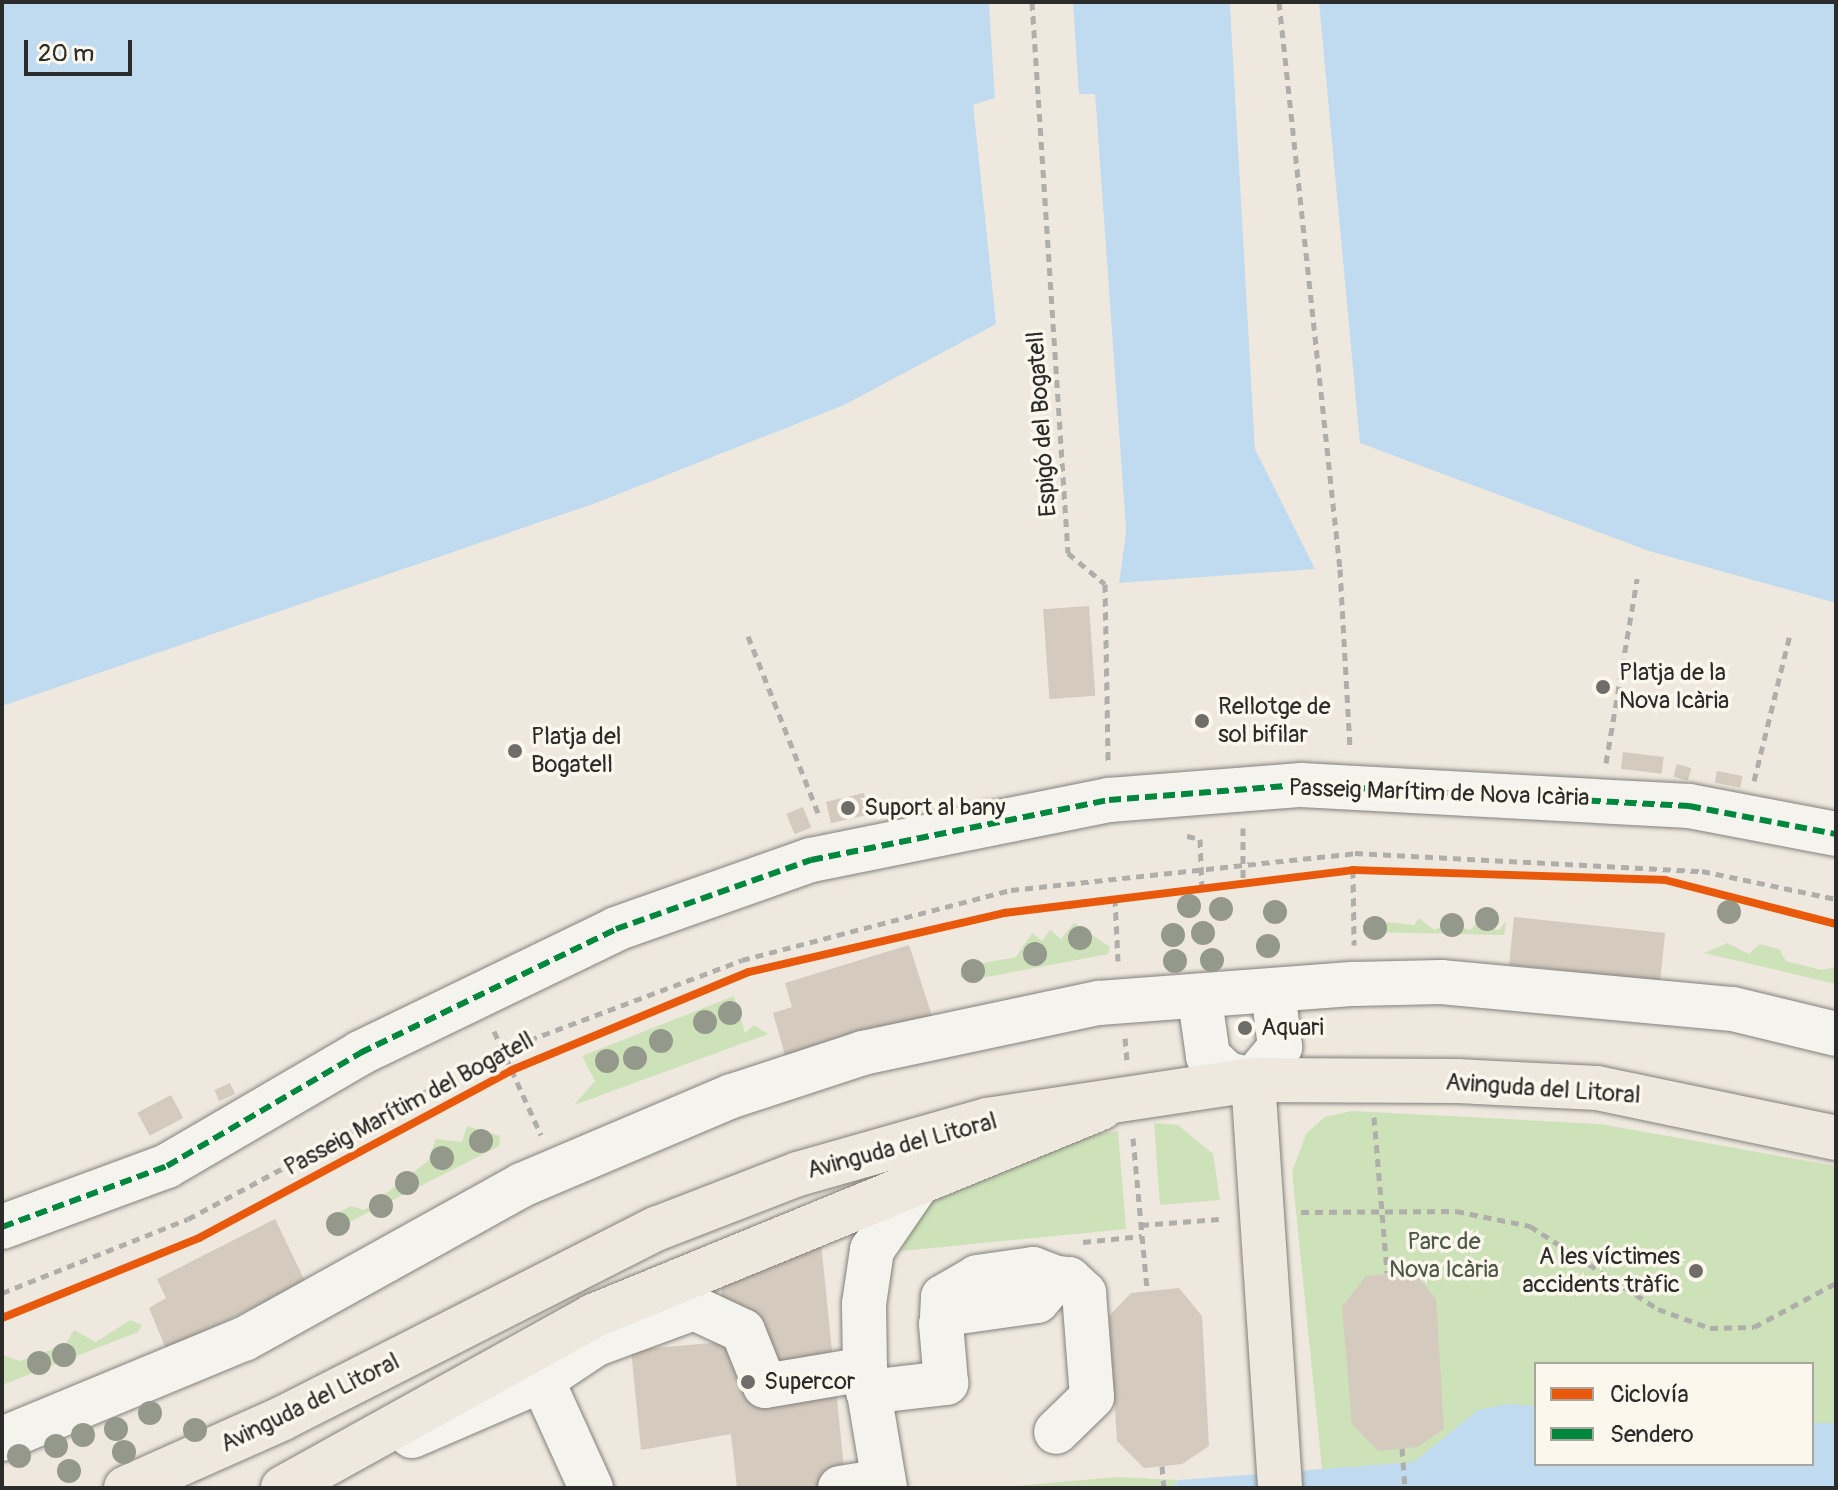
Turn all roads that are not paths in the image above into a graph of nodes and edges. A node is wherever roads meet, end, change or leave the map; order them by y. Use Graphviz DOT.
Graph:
graph roads {
  1 [pos="1836,834"];
  2 [pos="1273,991"];
  3 [pos="1200,1000"];
  4 [pos="1836,1034"];
  5 [pos="1253,1080"];
  6 [pos="1121,1106"];
  7 [pos="1836,1138"];
  8 [pos="918,1183"];
  9 [pos="2,1227"];
  10 [pos="542,1380"];
  11 [pos="867,1380"];
  12 [pos="1056,1432"];
  13 [pos="2,1439"];
  14 [pos="367,1439"];
  15 [pos="884,1485"];
  16 [pos="126,1488"];
  17 [pos="283,1488"];
  18 [pos="591,1488"];
  19 [pos="840,1488"];
  20 [pos="1280,1488"];
  1 -- 9 [label="street, Passeig Marítim de Nova Icària"];
  2 -- 3 [label="street"];
  2 -- 4 [label="street"];
  2 -- 5 [label="street"];
  3 -- 5 [label="street"];
  3 -- 13 [label="street"];
  5 -- 6 [label="main road, Avinguda del Litoral"];
  5 -- 7 [label="main road, Avinguda del Litoral"];
  5 -- 20 [label="main road"];
  6 -- 8 [label="main road"];
  6 -- 16 [label="main road, Avinguda del Litoral"];
  8 -- 11 [label="street"];
  8 -- 14 [label="main road"];
  10 -- 11 [label="street"];
  10 -- 14 [label="street"];
  10 -- 18 [label="street"];
  11 -- 12 [label="street"];
  11 -- 15 [label="street"];
  14 -- 17 [label="main road"];
  15 -- 19 [label="street"];
}
